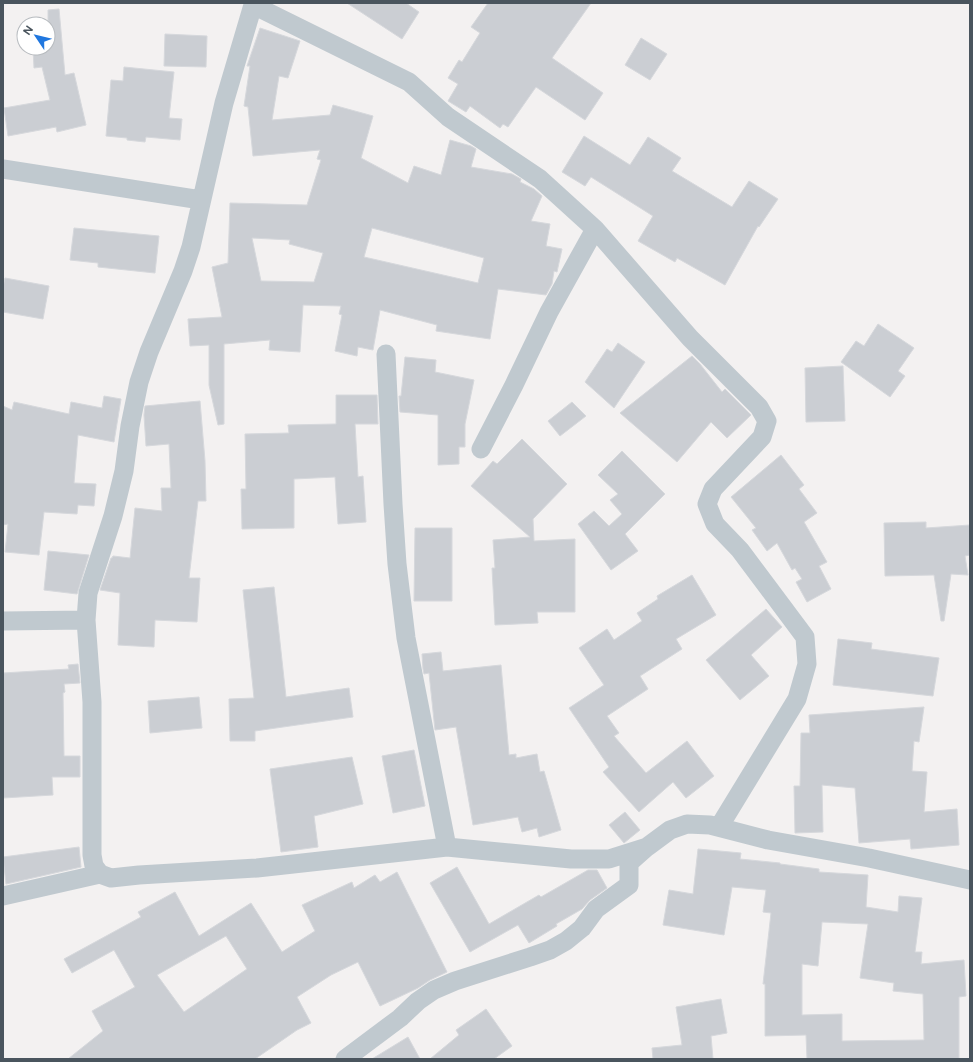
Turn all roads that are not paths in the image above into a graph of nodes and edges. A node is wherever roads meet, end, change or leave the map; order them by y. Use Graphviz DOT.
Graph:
graph roads {
  1 [pos="253,4"];
  2 [pos="3,170"];
  3 [pos="201,200"];
  4 [pos="595,229"];
  5 [pos="386,354"];
  6 [pos="481,449"];
  7 [pos="86,620"];
  8 [pos="3,622"];
  9 [pos="719,827"];
  10 [pos="448,847"];
  11 [pos="647,847"];
  12 [pos="491,864"];
  13 [pos="100,874"];
  14 [pos="970,880"];
  15 [pos="3,896"];
  16 [pos="345,1059"];
  1 -- 3 [label="street"];
  1 -- 4 [label="street"];
  2 -- 3 [label="street"];
  3 -- 7 [label="street"];
  4 -- 6 [label="street"];
  4 -- 9 [label="street"];
  5 -- 10 [label="street"];
  7 -- 8 [label="street"];
  7 -- 13 [label="street"];
  9 -- 11 [label="street"];
  9 -- 14 [label="street"];
  10 -- 11 [label="street"];
  10 -- 12 [label="street"];
  10 -- 13 [label="street"];
  11 -- 16 [label="street"];
  13 -- 15 [label="street"];
}
